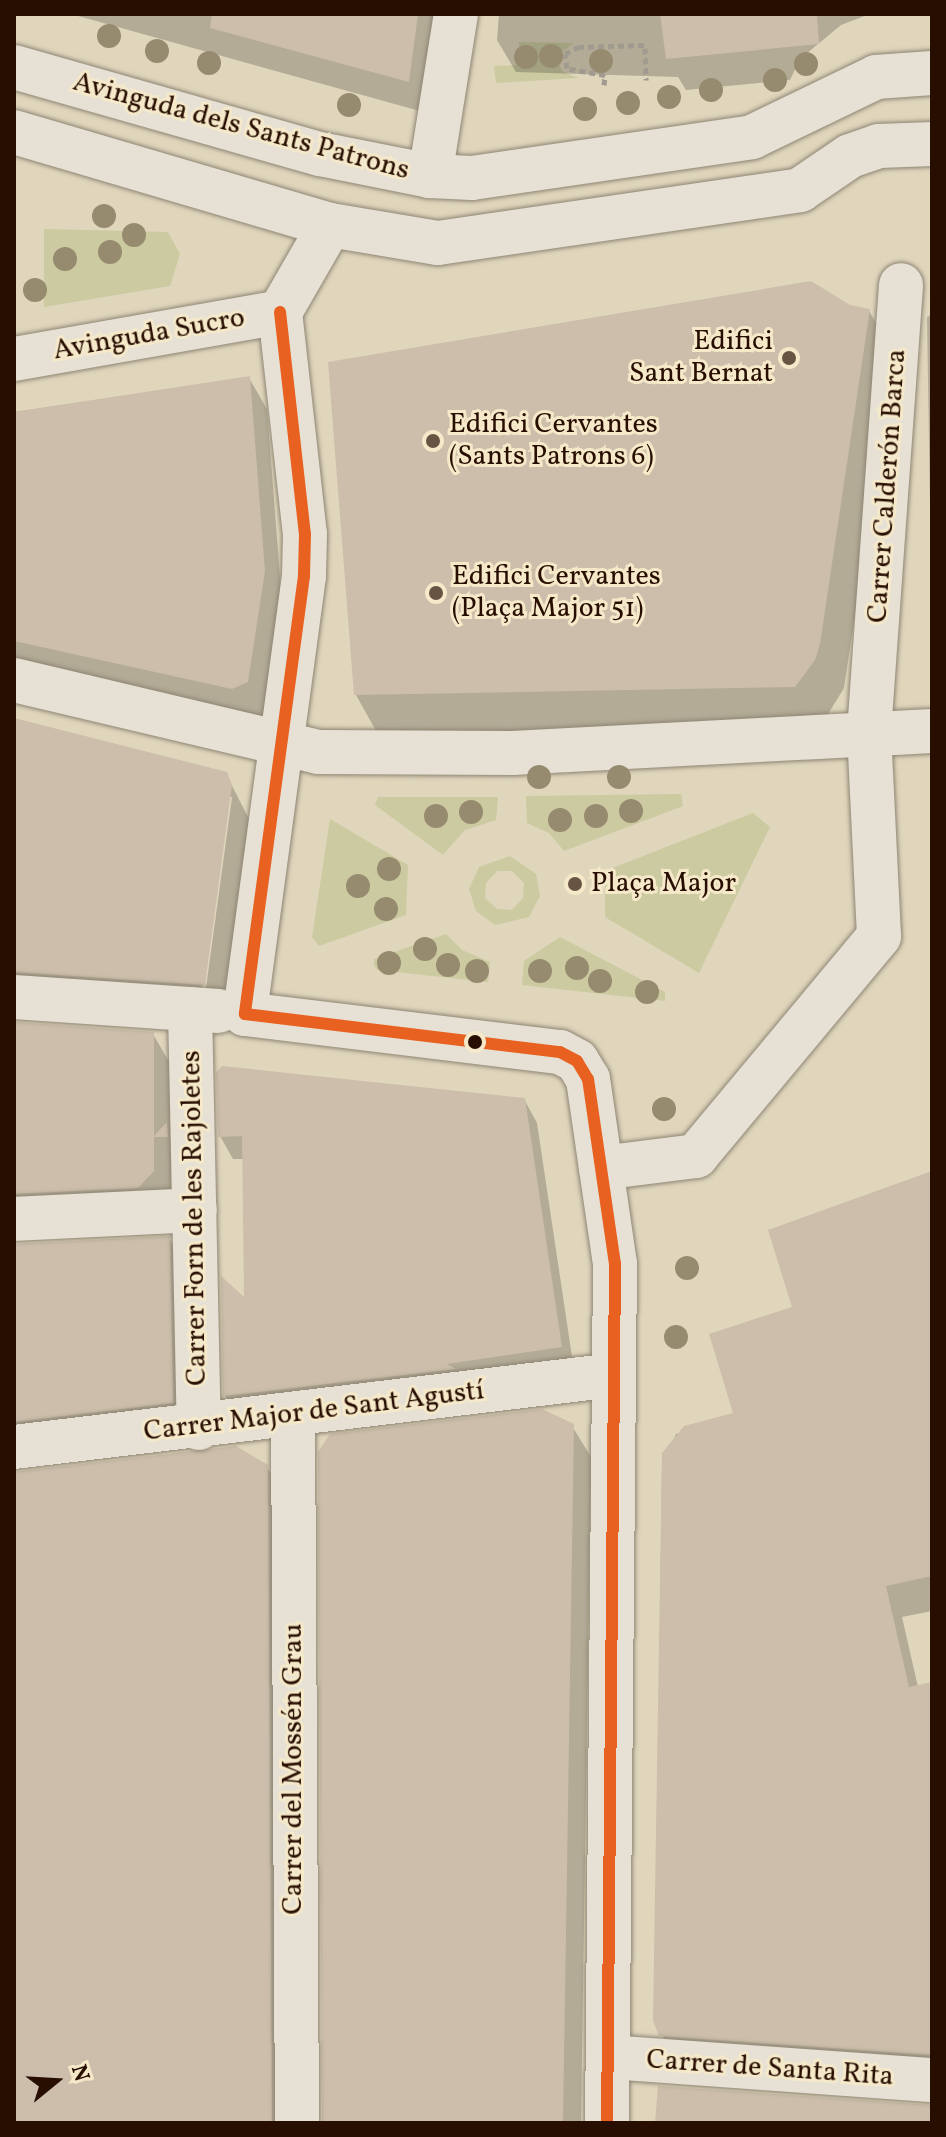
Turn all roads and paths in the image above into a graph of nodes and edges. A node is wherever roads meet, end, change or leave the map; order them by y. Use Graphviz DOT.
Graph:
graph roads {
  1 [pos="456,14"];
  2 [pos="14,67"];
  3 [pos="932,73"];
  4 [pos="646,80"];
  5 [pos="604,85"];
  6 [pos="14,132"];
  7 [pos="932,144"];
  8 [pos="430,176"];
  9 [pos="330,225"];
  10 [pos="901,285"];
  11 [pos="280,312"];
  12 [pos="14,359"];
  13 [pos="14,680"];
  14 [pos="932,731"];
  15 [pos="869,732"];
  16 [pos="280,742"];
  17 [pos="14,997"];
  18 [pos="190,1009"];
  19 [pos="245,1014"];
  20 [pos="601,1168"];
  21 [pos="195,1210"];
  22 [pos="14,1219"];
  23 [pos="614,1375"];
  24 [pos="293,1414"];
  25 [pos="199,1428"];
  26 [pos="14,1447"];
  27 [pos="608,2057"];
  28 [pos="932,2080"];
  29 [pos="297,2123"];
  30 [pos="607,2123"];
  1 -- 8 [label="street"];
  2 -- 8 [label="street, Avinguda dels Sants Patrons"];
  3 -- 8 [label="street, Avinguda dels Sants Patrons"];
  4 -- 5 [label="path"];
  6 -- 9 [label="street"];
  7 -- 9 [label="street"];
  9 -- 11 [label="street, Avinguda Sucro"];
  10 -- 15 [label="street, Carrer Calderón Barca"];
  11 -- 12 [label="street, Avinguda Sucro"];
  11 -- 16 [label="street"];
  13 -- 16 [label="street"];
  14 -- 15 [label="street"];
  15 -- 16 [label="street"];
  15 -- 20 [label="street, Carrer Calderón Barca"];
  16 -- 19 [label="street"];
  17 -- 18 [label="street"];
  18 -- 19 [label="street"];
  18 -- 21 [label="street, Carrer Forn de les Rajoletes"];
  19 -- 20 [label="street"];
  20 -- 23 [label="street"];
  21 -- 22 [label="street"];
  21 -- 25 [label="street, Carrer Forn de les Rajoletes"];
  23 -- 24 [label="street, Carrer Major de Sant Agustí"];
  23 -- 27 [label="street"];
  24 -- 25 [label="street, Carrer Major de Sant Agustí"];
  24 -- 29 [label="street, Carrer del Mossén Grau"];
  25 -- 26 [label="street, Carrer Major de Sant Agustí"];
  27 -- 28 [label="street, Carrer de Santa Rita"];
  27 -- 30 [label="street"];
}
